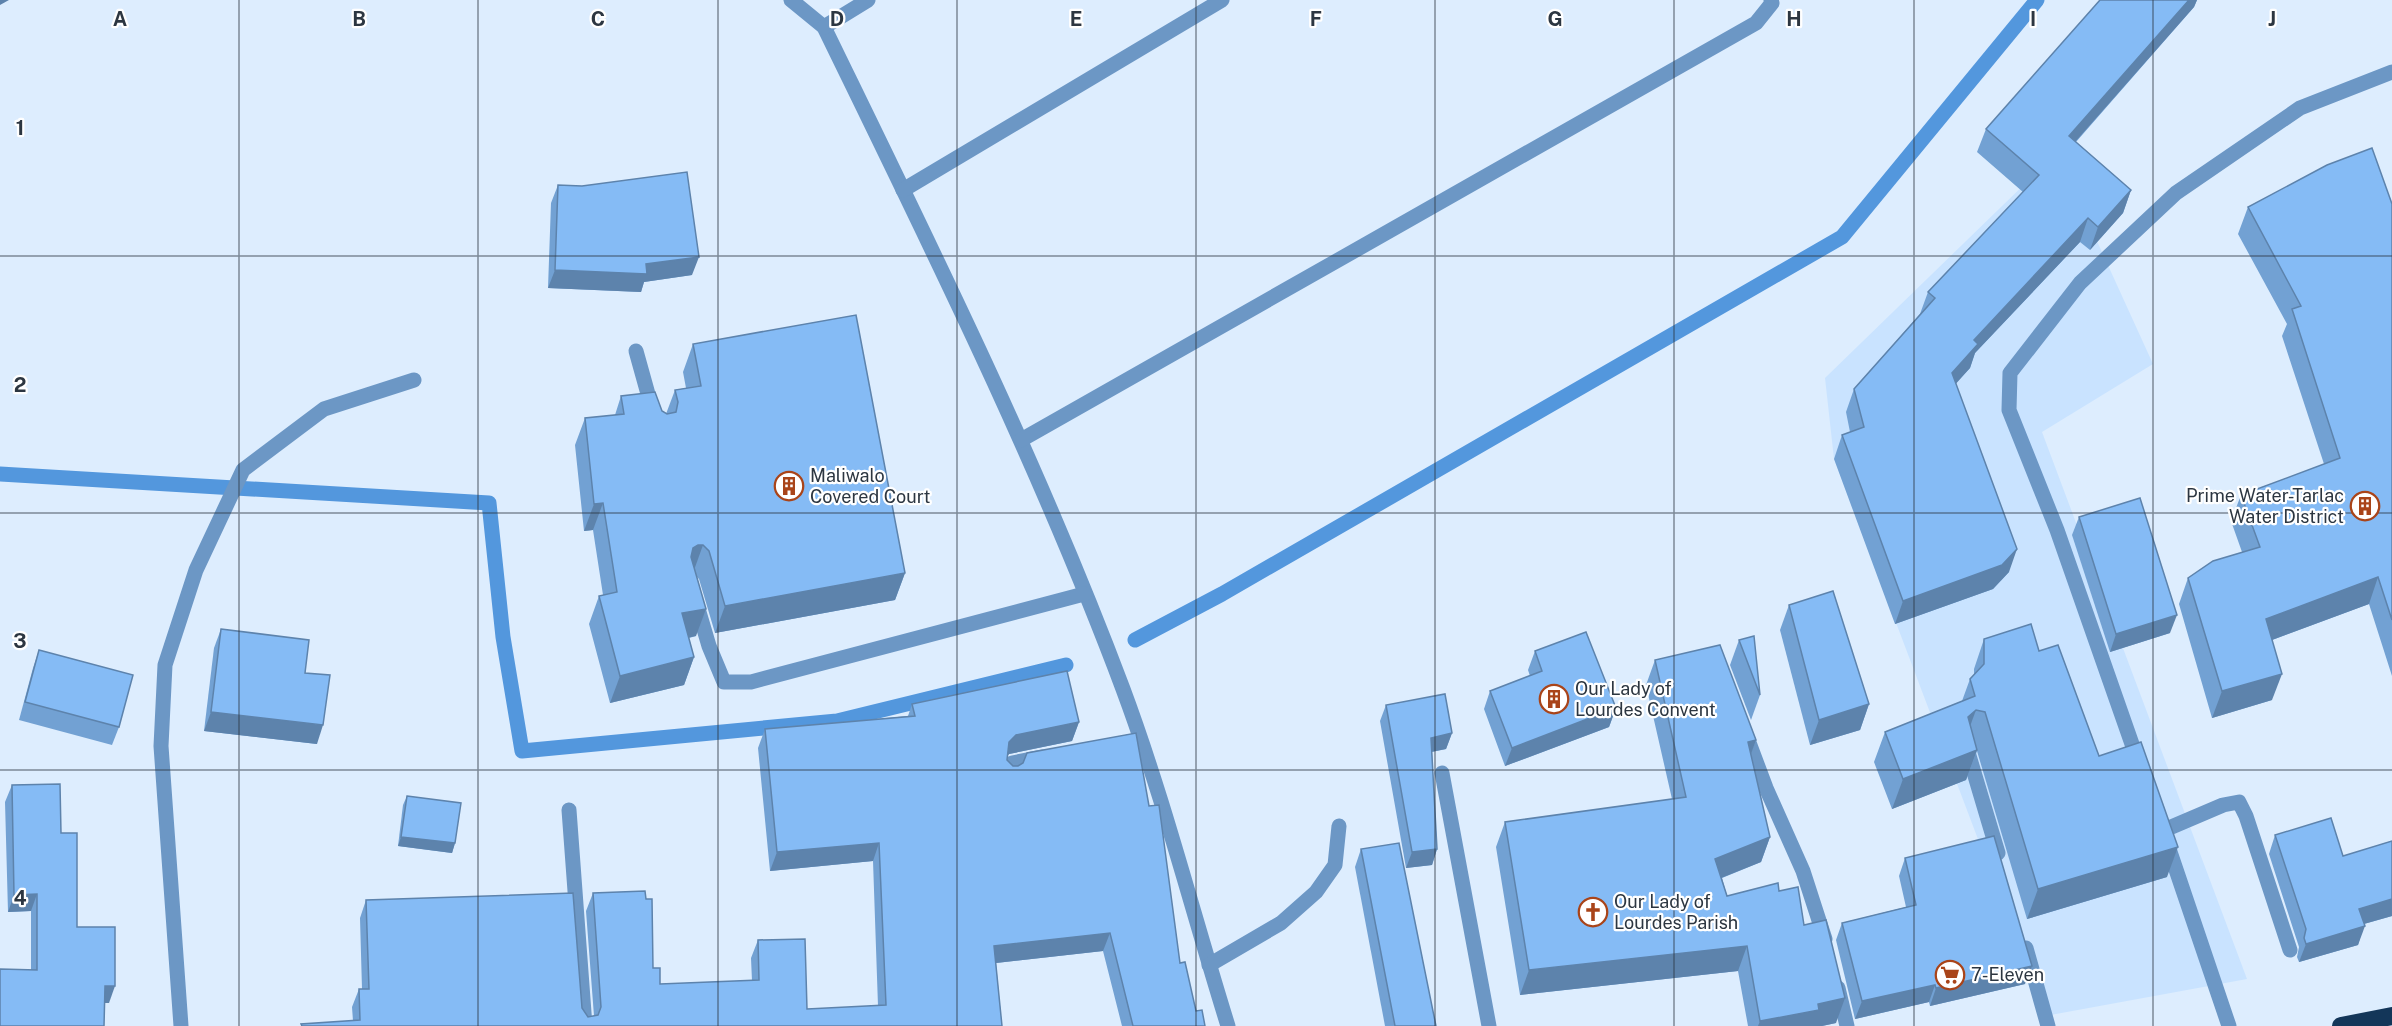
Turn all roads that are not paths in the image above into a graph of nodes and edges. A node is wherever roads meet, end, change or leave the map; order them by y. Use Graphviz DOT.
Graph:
graph roads {
  1 [pos="790,0"];
  2 [pos="868,0"];
  3 [pos="1222,0"];
  4 [pos="1771,0"];
  5 [pos="824,27"];
  6 [pos="2392,72"];
  7 [pos="903,190"];
  8 [pos="636,351"];
  9 [pos="414,380"];
  10 [pos="656,422"];
  11 [pos="1021,440"];
  12 [pos="693,592"];
  13 [pos="1084,594"];
  14 [pos="1738,714"];
  15 [pos="1966,749"];
  16 [pos="1058,753"];
  17 [pos="1442,773"];
  18 [pos="1009,775"];
  19 [pos="2143,775"];
  20 [pos="569,810"];
  21 [pos="1339,826"];
  22 [pos="2004,873"];
  23 [pos="2020,928"];
  24 [pos="2290,950"];
  25 [pos="1209,965"];
  26 [pos="2392,1016"];
  27 [pos="181,1026"];
  28 [pos="585,1026"];
  29 [pos="1228,1026"];
  30 [pos="1489,1026"];
  31 [pos="1847,1026"];
  32 [pos="2048,1026"];
  33 [pos="2229,1026"];
  34 [pos="2342,1026"];
  1 -- 5 [label="street"];
  2 -- 5 [label="street"];
  3 -- 7 [label="street"];
  4 -- 11 [label="street"];
  5 -- 7 [label="street"];
  6 -- 19 [label="street"];
  7 -- 11 [label="street"];
  8 -- 10 [label="street"];
  9 -- 27 [label="street"];
  11 -- 13 [label="street"];
  12 -- 13 [label="street"];
  13 -- 25 [label="street"];
  14 -- 31 [label="street"];
  15 -- 22 [label="street"];
  16 -- 18 [label="street"];
  17 -- 30 [label="street"];
  20 -- 28 [label="street"];
  21 -- 25 [label="street"];
  23 -- 32 [label="street"];
  24 -- 33 [label="street"];
  25 -- 29 [label="street"];
  26 -- 34 [label="highway"];
}
